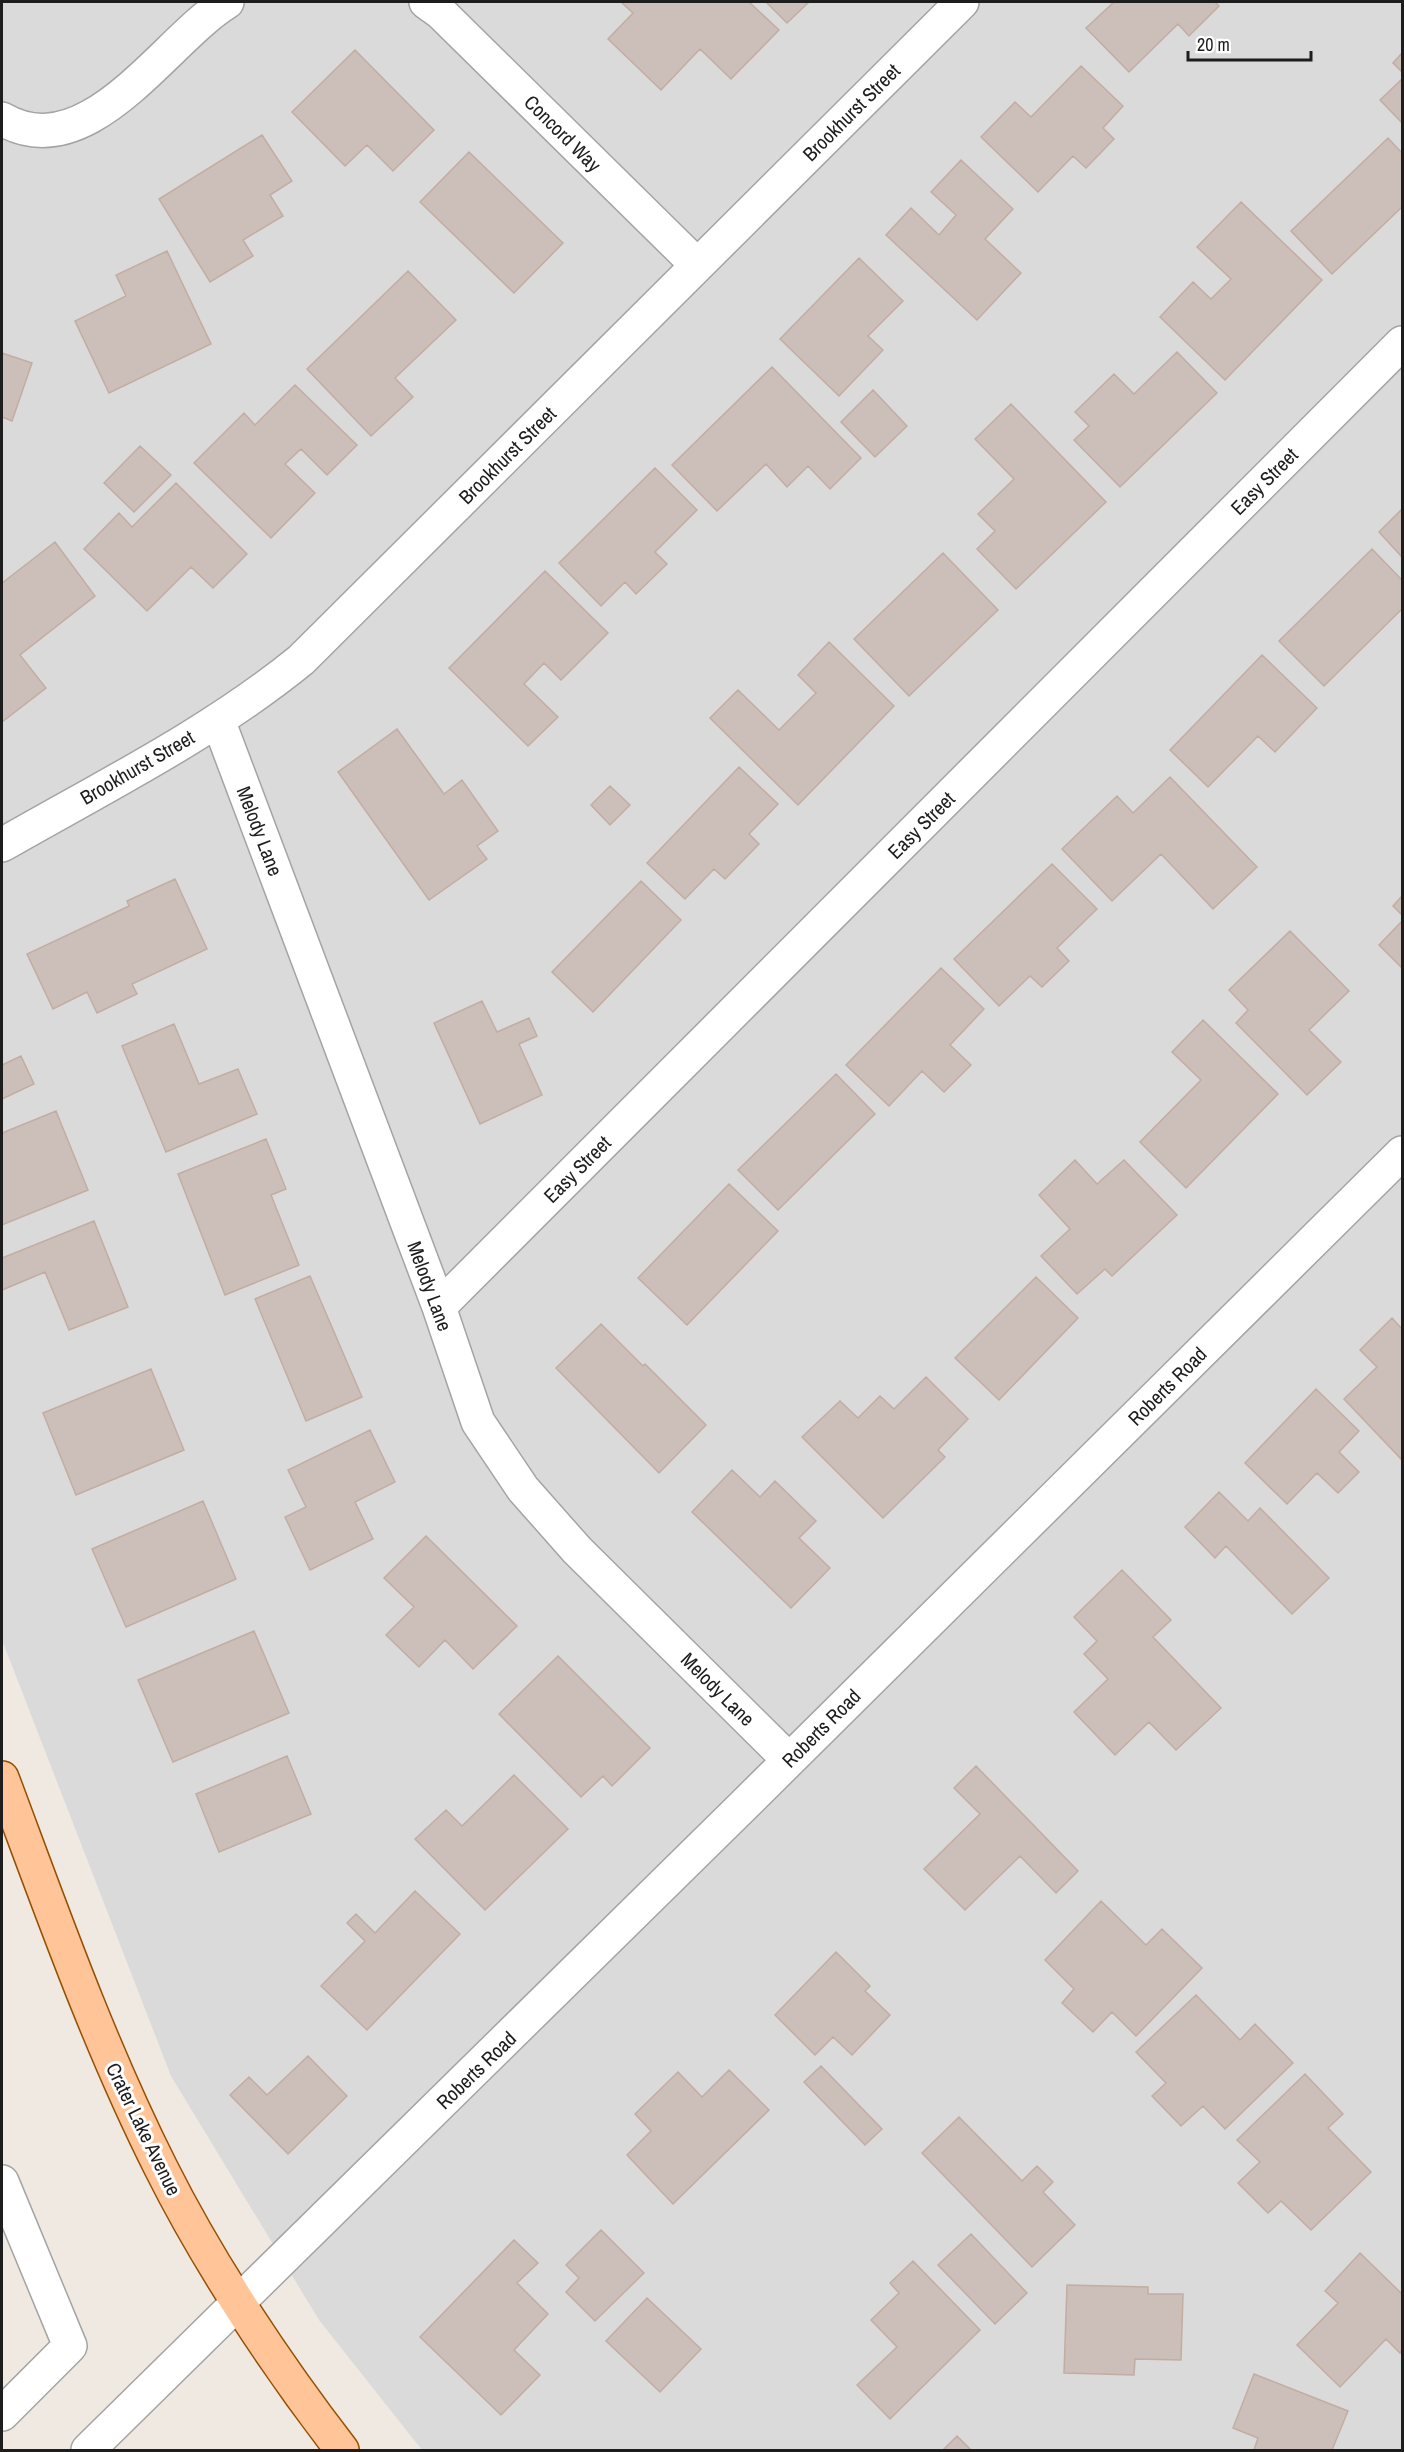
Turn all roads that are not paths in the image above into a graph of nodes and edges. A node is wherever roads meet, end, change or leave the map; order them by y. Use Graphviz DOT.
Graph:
graph roads {
  1 [pos="227,2"];
  2 [pos="426,2"];
  3 [pos="962,2"];
  4 [pos="2,119"];
  5 [pos="697,265"];
  6 [pos="1402,343"];
  7 [pos="218,720"];
  8 [pos="2,845"];
  9 [pos="1402,1153"];
  10 [pos="439,1307"];
  11 [pos="789,1760"];
  12 [pos="2,1778"];
  13 [pos="2,2182"];
  14 [pos="239,2302"];
  15 [pos="2,2414"];
  16 [pos="88,2451"];
  17 [pos="342,2451"];
  1 -- 4 [label="street"];
  2 -- 5 [label="street, Concord Way"];
  3 -- 5 [label="street, Brookhurst Street"];
  5 -- 7 [label="street, Brookhurst Street"];
  6 -- 10 [label="street, Easy Street"];
  7 -- 8 [label="street, Brookhurst Street"];
  7 -- 10 [label="street, Melody Lane"];
  9 -- 11 [label="street, Roberts Road"];
  10 -- 11 [label="street, Melody Lane"];
  11 -- 14 [label="street, Roberts Road"];
  12 -- 14 [label="main road, Crater Lake Avenue"];
  13 -- 15 [label="street"];
  14 -- 16 [label="street, Roberts Road"];
  14 -- 17 [label="main road, Crater Lake Avenue"];
}
